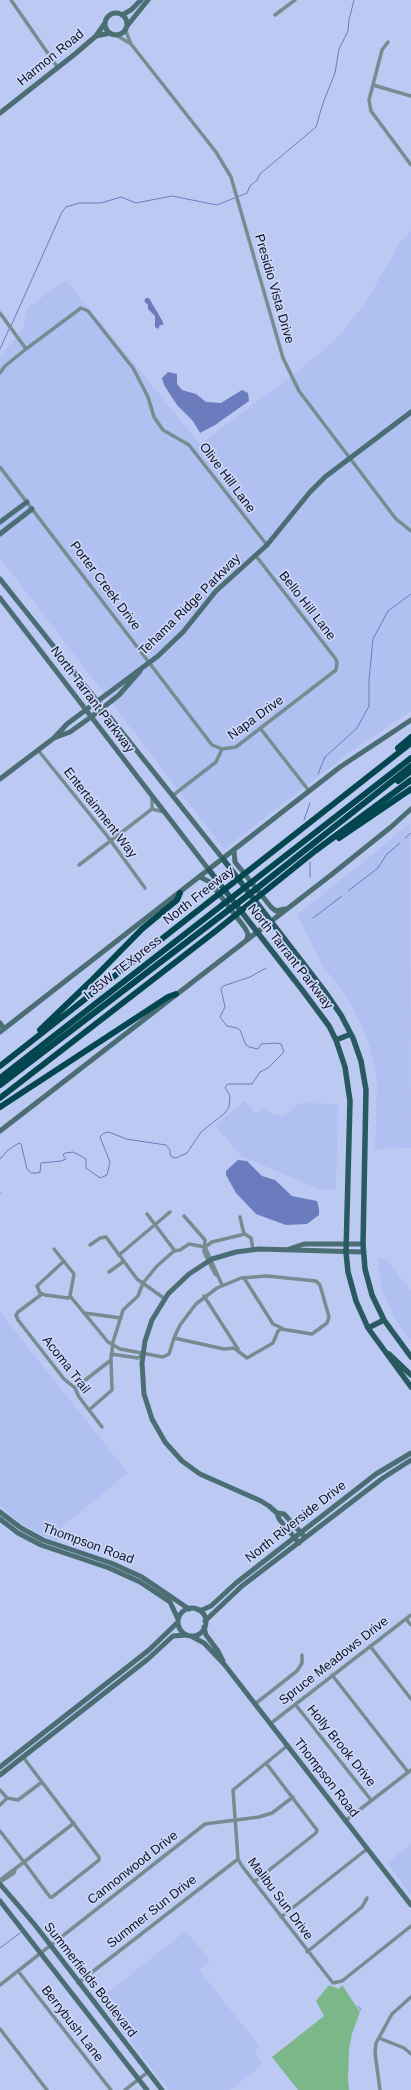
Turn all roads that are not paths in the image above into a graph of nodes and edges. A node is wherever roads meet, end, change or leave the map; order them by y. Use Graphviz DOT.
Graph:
graph roads {
  1 [pos="11,0"];
  2 [pos="141,0"];
  3 [pos="148,0"];
  4 [pos="295,0"];
  5 [pos="290,2"];
  6 [pos="122,15"];
  7 [pos="275,15"];
  8 [pos="105,22"];
  9 [pos="126,27"];
  10 [pos="110,33"];
  11 [pos="116,35"];
  12 [pos="96,36"];
  13 [pos="388,42"];
  14 [pos="131,44"];
  15 [pos="58,68"];
  16 [pos="373,85"];
  17 [pos="411,96"];
  18 [pos="0,113"];
  19 [pos="411,165"];
  20 [pos="1,314"];
  21 [pos="26,349"];
  22 [pos="0,373"];
  23 [pos="411,412"];
  24 [pos="349,458"];
  25 [pos="0,467"];
  26 [pos="27,502"];
  27 [pos="32,509"];
  28 [pos="0,522"];
  29 [pos="411,531"];
  30 [pos="0,534"];
  31 [pos="267,545"];
  32 [pos="256,556"];
  33 [pos="0,579"];
  34 [pos="0,598"];
  35 [pos="150,662"];
  36 [pos="142,669"];
  37 [pos="336,670"];
  38 [pos="96,700"];
  39 [pos="103,708"];
  40 [pos="85,709"];
  41 [pos="92,717"];
  42 [pos="411,720"];
  43 [pos="260,728"];
  44 [pos="411,737"];
  45 [pos="54,738"];
  46 [pos="411,743"];
  47 [pos="38,750"];
  48 [pos="222,750"];
  49 [pos="411,754"];
  50 [pos="411,758"];
  51 [pos="411,766"];
  52 [pos="411,771"];
  53 [pos="0,779"];
  54 [pos="411,780"];
  55 [pos="411,789"];
  56 [pos="309,791"];
  57 [pos="376,793"];
  58 [pos="362,795"];
  59 [pos="152,797"];
  60 [pos="172,797"];
  61 [pos="334,804"];
  62 [pos="152,808"];
  63 [pos="411,809"];
  64 [pos="164,812"];
  65 [pos="111,840"];
  66 [pos="234,851"];
  67 [pos="315,851"];
  68 [pos="223,859"];
  69 [pos="79,865"];
  70 [pos="209,870"];
  71 [pos="200,877"];
  72 [pos="212,879"];
  73 [pos="145,888"];
  74 [pos="180,893"];
  75 [pos="290,908"];
  76 [pos="271,922"];
  77 [pos="257,932"];
  78 [pos="247,939"];
  79 [pos="176,994"];
  80 [pos="0,1023"];
  81 [pos="2,1030"];
  82 [pos="351,1034"];
  83 [pos="336,1040"];
  84 [pos="0,1065"];
  85 [pos="0,1078"];
  86 [pos="0,1085"];
  87 [pos="0,1098"];
  88 [pos="0,1108"];
  89 [pos="0,1131"];
  90 [pos="170,1212"];
  91 [pos="147,1214"];
  92 [pos="184,1216"];
  93 [pos="240,1217"];
  94 [pos="156,1226"];
  95 [pos="244,1234"];
  96 [pos="346,1243"];
  97 [pos="363,1244"];
  98 [pos="90,1245"];
  99 [pos="205,1247"];
  100 [pos="54,1249"];
  101 [pos="253,1249"];
  102 [pos="288,1249"];
  103 [pos="175,1251"];
  104 [pos="346,1252"];
  105 [pos="363,1252"];
  106 [pos="119,1255"];
  107 [pos="210,1260"];
  108 [pos="64,1261"];
  109 [pos="124,1261"];
  110 [pos="109,1272"];
  111 [pos="244,1278"];
  112 [pos="143,1283"];
  113 [pos="222,1285"];
  114 [pos="42,1294"];
  115 [pos="70,1296"];
  116 [pos="204,1296"];
  117 [pos="165,1299"];
  118 [pos="84,1313"];
  119 [pos="120,1318"];
  120 [pos="384,1320"];
  121 [pos="285,1328"];
  122 [pos="368,1328"];
  123 [pos="174,1338"];
  124 [pos="112,1345"];
  125 [pos="122,1349"];
  126 [pos="238,1351"];
  127 [pos="385,1352"];
  128 [pos="111,1354"];
  129 [pos="143,1354"];
  130 [pos="122,1355"];
  131 [pos="411,1357"];
  132 [pos="111,1360"];
  133 [pos="411,1375"];
  134 [pos="411,1387"];
  135 [pos="74,1388"];
  136 [pos="89,1410"];
  137 [pos="102,1427"];
  138 [pos="411,1452"];
  139 [pos="411,1460"];
  140 [pos="0,1512"];
  141 [pos="277,1513"];
  142 [pos="0,1519"];
  143 [pos="301,1533"];
  144 [pos="294,1537"];
  145 [pos="305,1538"];
  146 [pos="299,1543"];
  147 [pos="47,1545"];
  148 [pos="141,1579"];
  149 [pos="189,1609"];
  150 [pos="198,1610"];
  151 [pos="411,1615"];
  152 [pos="406,1619"];
  153 [pos="178,1620"];
  154 [pos="205,1621"];
  155 [pos="411,1625"];
  156 [pos="204,1627"];
  157 [pos="188,1635"];
  158 [pos="370,1646"];
  159 [pos="302,1656"];
  160 [pos="224,1664"];
  161 [pos="332,1675"];
  162 [pos="411,1699"];
  163 [pos="83,1702"];
  164 [pos="254,1704"];
  165 [pos="295,1704"];
  166 [pos="87,1707"];
  167 [pos="270,1724"];
  168 [pos="287,1746"];
  169 [pos="23,1757"];
  170 [pos="266,1763"];
  171 [pos="0,1767"];
  172 [pos="410,1771"];
  173 [pos="0,1776"];
  174 [pos="42,1782"];
  175 [pos="0,1790"];
  176 [pos="293,1797"];
  177 [pos="7,1798"];
  178 [pos="372,1800"];
  179 [pos="1,1803"];
  180 [pos="234,1819"];
  181 [pos="345,1821"];
  182 [pos="74,1824"];
  183 [pos="0,1831"];
  184 [pos="367,1849"];
  185 [pos="238,1859"];
  186 [pos="24,1862"];
  187 [pos="0,1882"];
  188 [pos="254,1882"];
  189 [pos="367,1898"];
  190 [pos="0,1901"];
  191 [pos="411,1905"];
  192 [pos="281,1917"];
  193 [pos="411,1926"];
  194 [pos="50,1946"];
  195 [pos="307,1952"];
  196 [pos="40,1953"];
  197 [pos="18,1971"];
  198 [pos="78,1983"];
  199 [pos="0,1985"];
  200 [pos="411,1997"];
  201 [pos="0,2029"];
  202 [pos="379,2038"];
  203 [pos="411,2054"];
  204 [pos="148,2072"];
  205 [pos="139,2079"];
  206 [pos="47,2090"];
  207 [pos="110,2090"];
  208 [pos="125,2090"];
  209 [pos="147,2090"];
  210 [pos="162,2090"];
  211 [pos="380,2090"];
  1 -- 15 [label="street"];
  2 -- 6 [label="main road"];
  3 -- 9 [label="main road"];
  4 -- 5 [label="street"];
  5 -- 7 [label="street"];
  6 -- 8 [label="main road"];
  6 -- 9 [label="main road"];
  8 -- 10 [label="main road"];
  8 -- 12 [label="main road, Harmon Road"];
  9 -- 11 [label="main road"];
  9 -- 14 [label="street, Presidio Vista Drive"];
  10 -- 11 [label="main road"];
  10 -- 12 [label="main road, Harmon Road"];
  11 -- 14 [label="street, Presidio Vista Drive"];
  12 -- 15 [label="main road, Harmon Road"];
  13 -- 16 [label="street"];
  14 -- 24 [label="street, Presidio Vista Drive"];
  15 -- 18 [label="main road, Harmon Road"];
  16 -- 17 [label="street"];
  16 -- 19 [label="street"];
  20 -- 21 [label="street"];
  21 -- 22 [label="street"];
  21 -- 31 [label="street, Olive Hill Lane"];
  23 -- 24 [label="main road, Tehama Ridge Parkway"];
  24 -- 29 [label="street, Presidio Vista Drive"];
  24 -- 31 [label="main road, Tehama Ridge Parkway"];
  25 -- 26 [label="street, Porter Creek Drive"];
  26 -- 27 [label="street, Porter Creek Drive"];
  26 -- 28 [label="main road"];
  27 -- 30 [label="main road"];
  27 -- 35 [label="street, Porter Creek Drive"];
  31 -- 32 [label="main road, Tehama Ridge Parkway"];
  32 -- 35 [label="main road, Tehama Ridge Parkway"];
  32 -- 37 [label="street, Bello Hill Lane"];
  33 -- 38 [label="main road, North Tarrant Parkway"];
  34 -- 40 [label="main road, North Tarrant Parkway"];
  35 -- 36 [label="main road, Tehama Ridge Parkway"];
  35 -- 48 [label="street, Porter Creek Drive"];
  36 -- 38 [label="main road, Tehama Ridge Parkway"];
  36 -- 39 [label="main road, Tehama Ridge Parkway"];
  37 -- 43 [label="street, Napa Drive"];
  38 -- 39 [label="main road, North Tarrant Parkway"];
  38 -- 40 [label="main road, Tehama Ridge Parkway"];
  39 -- 41 [label="main road, Tehama Ridge Parkway"];
  39 -- 60 [label="main road, North Tarrant Parkway"];
  40 -- 41 [label="main road, North Tarrant Parkway"];
  40 -- 45 [label="main road, Tehama Ridge Parkway"];
  41 -- 45 [label="main road, Tehama Ridge Parkway"];
  41 -- 59 [label="main road, North Tarrant Parkway"];
  42 -- 56 [label="main road, North Freeway"];
  43 -- 48 [label="street, Napa Drive"];
  43 -- 56 [label="street"];
  44 -- 61 [label="highway"];
  45 -- 47 [label="main road, Tehama Ridge Parkway"];
  46 -- 61 [label="highway, North Freeway"];
  47 -- 53 [label="main road, Tehama Ridge Parkway"];
  47 -- 65 [label="street, Entertainment Way"];
  48 -- 60 [label="street, Napa Drive"];
  49 -- 58 [label="highway"];
  50 -- 58 [label="highway, I 35W TEXpress"];
  51 -- 57 [label="highway, I 35W TEXpress"];
  52 -- 57 [label="highway"];
  54 -- 67 [label="highway"];
  55 -- 67 [label="highway"];
  56 -- 66 [label="main road, North Freeway"];
  57 -- 86 [label="highway, I 35W TEXpress"];
  58 -- 85 [label="highway, I 35W TEXpress"];
  59 -- 62 [label="street"];
  59 -- 64 [label="main road, North Tarrant Parkway"];
  60 -- 68 [label="main road, North Tarrant Parkway"];
  61 -- 84 [label="highway, North Freeway"];
  62 -- 64 [label="street"];
  62 -- 65 [label="street"];
  63 -- 75 [label="main road"];
  64 -- 70 [label="main road, North Tarrant Parkway"];
  65 -- 69 [label="street"];
  65 -- 73 [label="street, Entertainment Way"];
  66 -- 68 [label="main road, North Freeway"];
  66 -- 75 [label="main road"];
  67 -- 87 [label="highway"];
  68 -- 70 [label="main road, North Freeway"];
  68 -- 76 [label="main road, North Tarrant Parkway"];
  70 -- 71 [label="main road, North Freeway"];
  70 -- 72 [label="main road, North Tarrant Parkway"];
  71 -- 72 [label="main road"];
  71 -- 74 [label="main road, North Freeway"];
  72 -- 77 [label="main road, North Tarrant Parkway"];
  72 -- 78 [label="main road"];
  74 -- 81 [label="main road, North Freeway"];
  74 -- 84 [label="highway"];
  75 -- 76 [label="main road"];
  76 -- 77 [label="main road"];
  76 -- 82 [label="main road, North Tarrant Parkway"];
  77 -- 78 [label="main road"];
  77 -- 83 [label="main road, North Tarrant Parkway"];
  78 -- 79 [label="main road"];
  79 -- 88 [label="highway"];
  79 -- 89 [label="main road"];
  80 -- 81 [label="main road"];
  82 -- 83 [label="main road"];
  82 -- 97 [label="main road, North Tarrant Parkway"];
  83 -- 96 [label="main road, North Tarrant Parkway"];
  90 -- 94 [label="street"];
  91 -- 94 [label="street"];
  92 -- 99 [label="street"];
  93 -- 95 [label="street"];
  94 -- 103 [label="street"];
  94 -- 106 [label="street"];
  95 -- 99 [label="street"];
  95 -- 101 [label="street"];
  96 -- 97 [label="main road"];
  96 -- 102 [label="main road"];
  96 -- 104 [label="main road, North Tarrant Parkway"];
  97 -- 105 [label="main road, North Tarrant Parkway"];
  98 -- 106 [label="street"];
  99 -- 103 [label="street"];
  99 -- 107 [label="street"];
  100 -- 108 [label="street"];
  101 -- 102 [label="main road"];
  101 -- 107 [label="main road"];
  102 -- 104 [label="main road"];
  103 -- 112 [label="street"];
  104 -- 105 [label="main road"];
  104 -- 122 [label="main road, North Tarrant Parkway"];
  105 -- 120 [label="main road, North Tarrant Parkway"];
  106 -- 109 [label="street"];
  107 -- 113 [label="street"];
  107 -- 117 [label="main road"];
  108 -- 114 [label="street"];
  108 -- 115 [label="street"];
  109 -- 110 [label="street"];
  109 -- 112 [label="street"];
  111 -- 113 [label="street"];
  111 -- 121 [label="street"];
  111 -- 121 [label="street"];
  112 -- 117 [label="street"];
  112 -- 119 [label="street"];
  113 -- 116 [label="street"];
  114 -- 115 [label="street"];
  114 -- 135 [label="street, Acoma Trail"];
  115 -- 118 [label="street"];
  116 -- 123 [label="street"];
  116 -- 126 [label="street"];
  117 -- 129 [label="main road"];
  118 -- 119 [label="street"];
  118 -- 124 [label="street"];
  119 -- 124 [label="street"];
  120 -- 122 [label="main road"];
  120 -- 131 [label="main road, North Tarrant Parkway"];
  121 -- 126 [label="street"];
  122 -- 127 [label="main road, North Tarrant Parkway"];
  123 -- 126 [label="street"];
  123 -- 129 [label="street"];
  124 -- 125 [label="street"];
  124 -- 128 [label="street"];
  125 -- 129 [label="street"];
  125 -- 130 [label="street"];
  127 -- 133 [label="main road"];
  127 -- 134 [label="main road, North Tarrant Parkway"];
  128 -- 130 [label="street"];
  128 -- 132 [label="street"];
  129 -- 130 [label="street"];
  129 -- 141 [label="main road"];
  132 -- 135 [label="street"];
  132 -- 136 [label="street"];
  135 -- 136 [label="street, Acoma Trail"];
  136 -- 137 [label="street, Acoma Trail"];
  138 -- 143 [label="main road, North Riverside Drive"];
  139 -- 145 [label="main road, North Riverside Drive"];
  140 -- 147 [label="main road, Thompson Road"];
  141 -- 143 [label="main road"];
  141 -- 144 [label="main road"];
  142 -- 147 [label="main road, Thompson Road"];
  143 -- 144 [label="main road, North Riverside Drive"];
  143 -- 145 [label="main road"];
  144 -- 146 [label="main road"];
  144 -- 150 [label="main road, North Riverside Drive"];
  145 -- 146 [label="main road, North Riverside Drive"];
  146 -- 154 [label="main road, North Riverside Drive"];
  147 -- 148 [label="main road, Thompson Road"];
  148 -- 149 [label="main road, Thompson Road"];
  148 -- 153 [label="main road, Thompson Road"];
  149 -- 150 [label="main road"];
  149 -- 153 [label="main road"];
  150 -- 154 [label="main road"];
  151 -- 152 [label="street, Spruce Meadows Drive"];
  152 -- 155 [label="street"];
  152 -- 158 [label="street, Spruce Meadows Drive"];
  153 -- 157 [label="main road"];
  153 -- 163 [label="main road"];
  154 -- 156 [label="main road"];
  156 -- 157 [label="main road"];
  156 -- 160 [label="main road, Thompson Road"];
  157 -- 160 [label="main road, Thompson Road"];
  157 -- 166 [label="main road"];
  158 -- 161 [label="street, Spruce Meadows Drive"];
  158 -- 162 [label="street"];
  159 -- 164 [label="street"];
  160 -- 164 [label="main road, Thompson Road"];
  161 -- 165 [label="street, Spruce Meadows Drive"];
  161 -- 172 [label="street"];
  163 -- 166 [label="main road"];
  163 -- 171 [label="main road"];
  164 -- 167 [label="main road, Thompson Road"];
  165 -- 167 [label="street, Spruce Meadows Drive"];
  165 -- 178 [label="street, Holly Brook Drive"];
  166 -- 169 [label="main road"];
  167 -- 168 [label="main road, Thompson Road"];
  168 -- 170 [label="street, Malibu Sun Drive"];
  168 -- 181 [label="main road, Thompson Road"];
  169 -- 173 [label="main road"];
  169 -- 174 [label="street"];
  170 -- 176 [label="street"];
  170 -- 180 [label="street, Malibu Sun Drive"];
  172 -- 178 [label="street"];
  174 -- 177 [label="street"];
  174 -- 182 [label="street"];
  175 -- 177 [label="street"];
  176 -- 180 [label="street, Cannonwood Drive"];
  176 -- 188 [label="street"];
  177 -- 179 [label="street"];
  178 -- 181 [label="street"];
  180 -- 185 [label="street, Malibu Sun Drive"];
  180 -- 194 [label="street, Cannonwood Drive"];
  181 -- 184 [label="main road, Thompson Road"];
  182 -- 186 [label="street"];
  182 -- 186 [label="street"];
  183 -- 186 [label="street"];
  184 -- 191 [label="main road, Thompson Road"];
  184 -- 192 [label="street"];
  185 -- 188 [label="street, Malibu Sun Drive"];
  185 -- 198 [label="street, Summer Sun Drive"];
  186 -- 187 [label="street"];
  187 -- 194 [label="main road, Summerfields Boulevard"];
  188 -- 192 [label="street, Malibu Sun Drive"];
  189 -- 195 [label="street"];
  190 -- 196 [label="main road, Summerfields Boulevard"];
  192 -- 195 [label="street, Malibu Sun Drive"];
  193 -- 195 [label="street, Malibu Sun Drive"];
  194 -- 196 [label="street, Cannonwood Drive"];
  194 -- 198 [label="main road, Summerfields Boulevard"];
  196 -- 197 [label="street, Cannonwood Drive"];
  196 -- 205 [label="main road, Summerfields Boulevard"];
  197 -- 199 [label="street, Cannonwood Drive"];
  197 -- 207 [label="street, Berrybush Lane"];
  198 -- 204 [label="main road, Summerfields Boulevard"];
  200 -- 202 [label="street"];
  201 -- 206 [label="street"];
  202 -- 203 [label="street"];
  202 -- 211 [label="street"];
  204 -- 205 [label="street"];
  204 -- 210 [label="main road, Summerfields Boulevard"];
  205 -- 208 [label="street"];
  205 -- 209 [label="main road, Summerfields Boulevard"];
}
